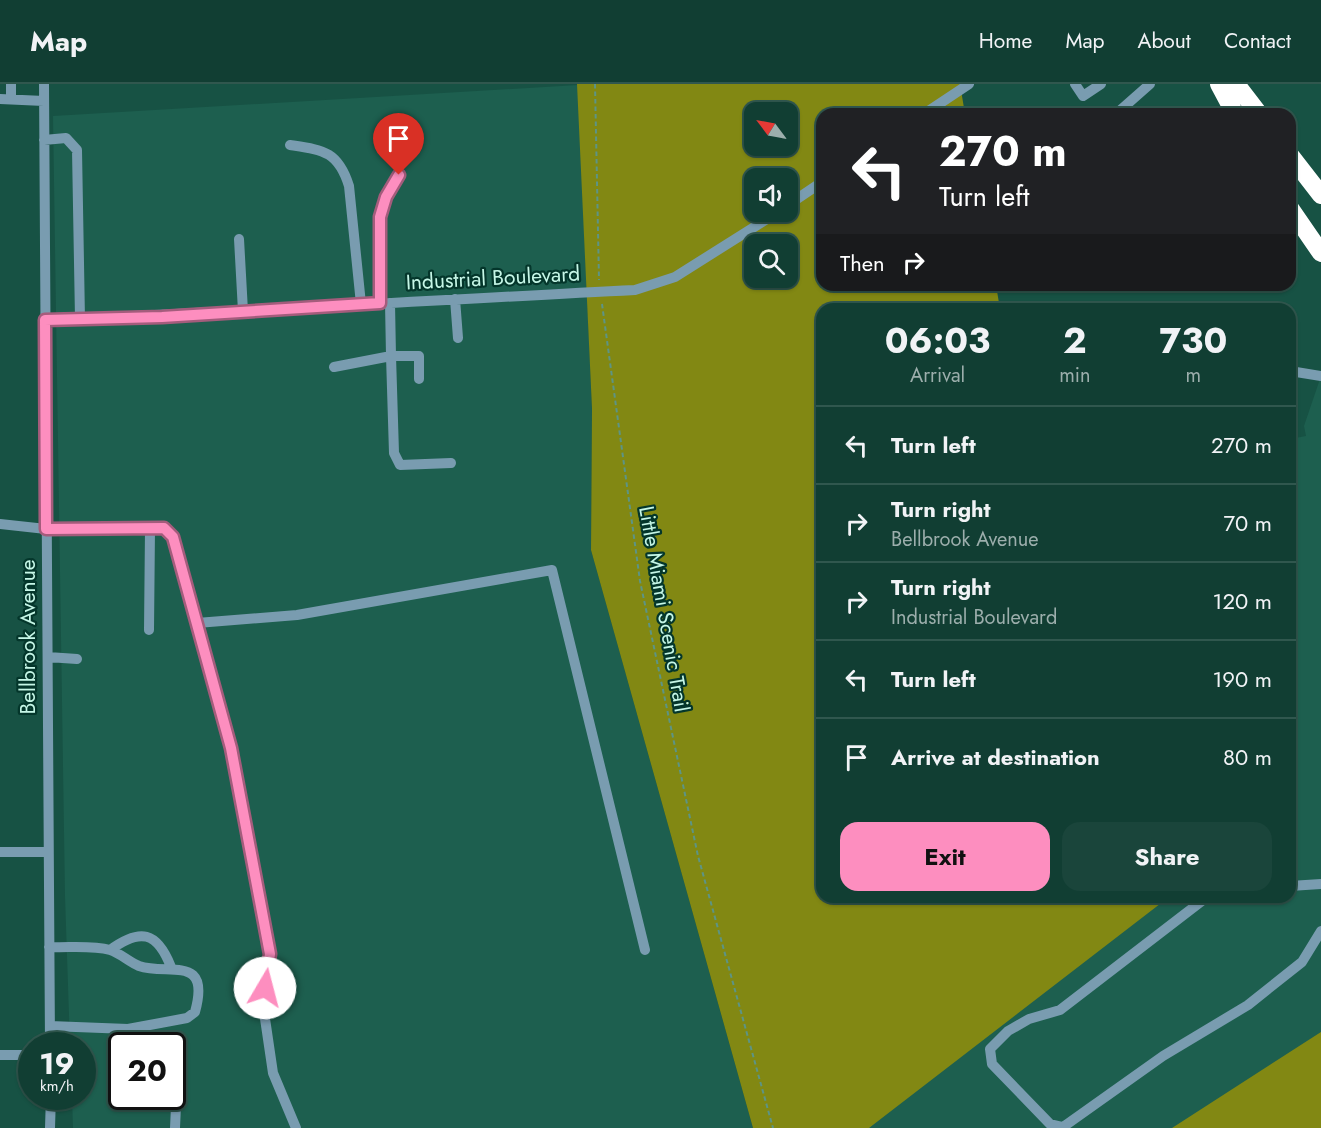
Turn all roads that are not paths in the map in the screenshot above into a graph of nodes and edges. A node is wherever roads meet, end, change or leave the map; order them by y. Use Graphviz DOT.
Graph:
graph roads {
  1 [pos="11,84"];
  2 [pos="44,84"];
  3 [pos="969,84"];
  4 [pos="1075,84"];
  5 [pos="1101,84"];
  6 [pos="1150,84"];
  7 [pos="1219,84"];
  8 [pos="1236,84"];
  9 [pos="5,99"];
  10 [pos="44,101"];
  11 [pos="933,108"];
  12 [pos="1123,108"];
  13 [pos="1232,108"];
  14 [pos="1254,108"];
  15 [pos="44,140"];
  16 [pos="290,145"];
  17 [pos="1296,163"];
  18 [pos="399,175"];
  19 [pos="816,186"];
  20 [pos="1321,195"];
  21 [pos="798,198"];
  22 [pos="1296,217"];
  23 [pos="762,222"];
  24 [pos="239,239"];
  25 [pos="1321,253"];
  26 [pos="455,299"];
  27 [pos="385,303"];
  28 [pos="361,304"];
  29 [pos="243,311"];
  30 [pos="80,319"];
  31 [pos="45,320"];
  32 [pos="458,338"];
  33 [pos="391,356"];
  34 [pos="334,367"];
  35 [pos="1296,372"];
  36 [pos="1321,376"];
  37 [pos="419,379"];
  38 [pos="451,463"];
  39 [pos="0,524"];
  40 [pos="46,529"];
  41 [pos="150,529"];
  42 [pos="197,623"];
  43 [pos="149,630"];
  44 [pos="48,657"];
  45 [pos="77,659"];
  46 [pos="0,852"];
  47 [pos="48,852"];
  48 [pos="1321,884"];
  49 [pos="1296,886"];
  50 [pos="1199,903"];
  51 [pos="1321,931"];
  52 [pos="49,947"];
  53 [pos="110,950"];
  54 [pos="645,950"];
  55 [pos="171,968"];
  56 [pos="50,1026"];
  57 [pos="128,1029"];
  58 [pos="50,1032"];
  59 [pos="132,1032"];
  60 [pos="0,1055"];
  61 [pos="18,1055"];
  62 [pos="51,1110"];
  63 [pos="176,1110"];
  64 [pos="50,1128"];
  65 [pos="175,1128"];
  66 [pos="296,1128"];
  1 -- 9 [label="street"];
  2 -- 10 [label="street, Bellbrook Avenue"];
  3 -- 11 [label="street"];
  4 -- 5 [label="street"];
  6 -- 12 [label="street"];
  7 -- 13 [label="highway"];
  8 -- 14 [label="highway"];
  9 -- 10 [label="street"];
  10 -- 15 [label="street, Bellbrook Avenue"];
  15 -- 30 [label="street"];
  15 -- 31 [label="street, Bellbrook Avenue"];
  16 -- 28 [label="street"];
  17 -- 20 [label="highway"];
  18 -- 27 [label="street"];
  19 -- 21 [label="street"];
  22 -- 25 [label="highway"];
  23 -- 26 [label="street, Industrial Boulevard"];
  24 -- 29 [label="street"];
  26 -- 27 [label="street, Industrial Boulevard"];
  26 -- 32 [label="street"];
  27 -- 28 [label="street, Industrial Boulevard"];
  27 -- 33 [label="street"];
  28 -- 29 [label="street, Industrial Boulevard"];
  29 -- 30 [label="street, Industrial Boulevard"];
  30 -- 31 [label="street, Industrial Boulevard"];
  31 -- 40 [label="street, Bellbrook Avenue"];
  33 -- 34 [label="street"];
  33 -- 37 [label="street"];
  33 -- 38 [label="street"];
  35 -- 36 [label="street"];
  39 -- 40 [label="street"];
  40 -- 41 [label="street"];
  40 -- 44 [label="street, Bellbrook Avenue"];
  41 -- 42 [label="street"];
  41 -- 43 [label="street"];
  42 -- 54 [label="street"];
  42 -- 66 [label="street"];
  44 -- 45 [label="street"];
  44 -- 47 [label="street, Bellbrook Avenue"];
  46 -- 47 [label="street"];
  47 -- 52 [label="street, Bellbrook Avenue"];
  48 -- 49 [label="street"];
  50 -- 51 [label="street"];
  52 -- 53 [label="street"];
  52 -- 56 [label="street, Bellbrook Avenue"];
  53 -- 55 [label="street"];
  53 -- 55 [label="street"];
  55 -- 57 [label="street"];
  56 -- 57 [label="street"];
  56 -- 58 [label="street, Bellbrook Avenue"];
  57 -- 59 [label="street"];
  60 -- 61 [label="street"];
  62 -- 64 [label="street"];
  63 -- 65 [label="street"];
}
